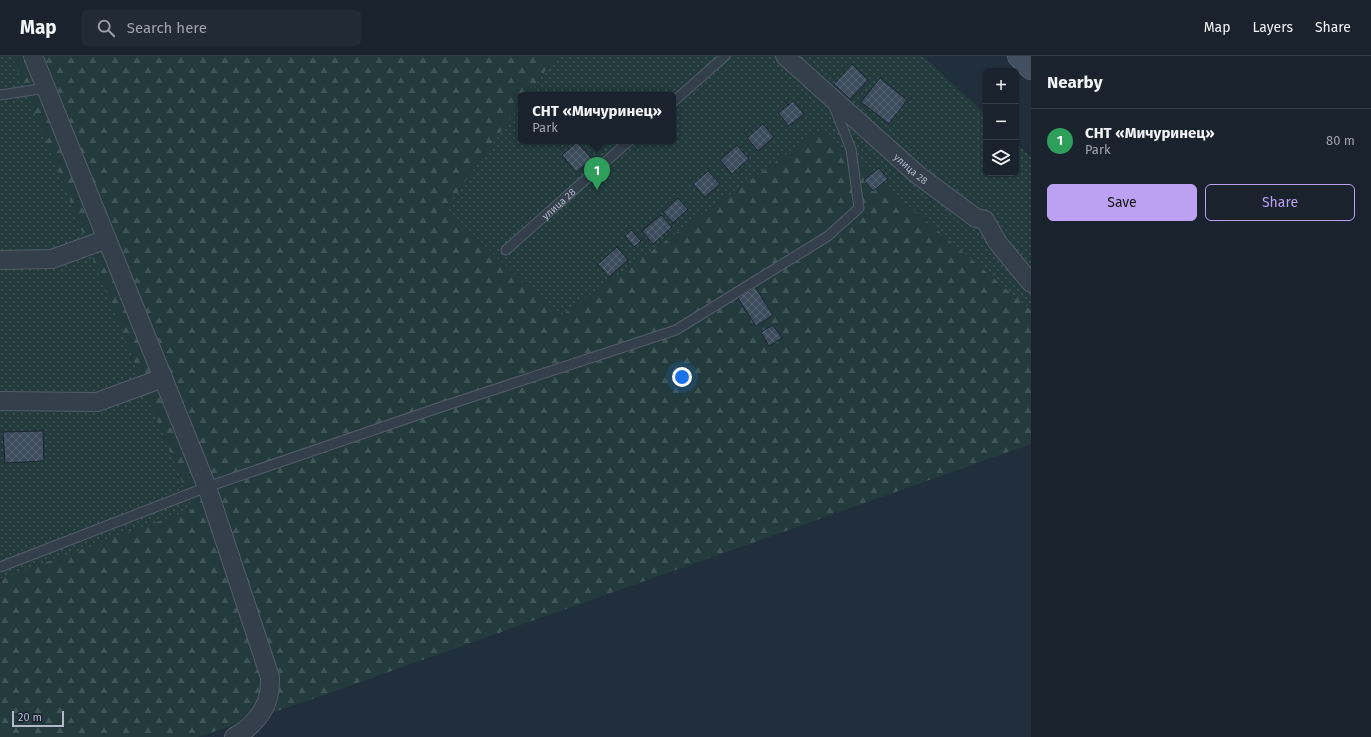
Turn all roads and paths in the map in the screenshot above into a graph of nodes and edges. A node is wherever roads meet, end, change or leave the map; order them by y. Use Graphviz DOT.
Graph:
graph roads {
  1 [pos="33,56"];
  2 [pos="725,56"];
  3 [pos="785,56"];
  4 [pos="1019,56"];
  5 [pos="1031,68"];
  6 [pos="46,88"];
  7 [pos="0,96"];
  8 [pos="829,96"];
  9 [pos="676,99"];
  10 [pos="626,144"];
  11 [pos="107,239"];
  12 [pos="506,250"];
  13 [pos="0,260"];
  14 [pos="1031,283"];
  15 [pos="163,378"];
  16 [pos="0,401"];
  17 [pos="207,488"];
  18 [pos="0,567"];
  19 [pos="234,737"];
  1 -- 6 [label="street"];
  2 -- 9 [label="lane"];
  3 -- 8 [label="street, улица 28"];
  4 -- 5 [label="main road"];
  6 -- 7 [label="lane"];
  6 -- 11 [label="street"];
  8 -- 14 [label="street, улица 28"];
  8 -- 17 [label="lane"];
  10 -- 12 [label="lane, улица 28"];
  11 -- 13 [label="street"];
  11 -- 15 [label="street"];
  15 -- 16 [label="street"];
  15 -- 17 [label="street"];
  17 -- 18 [label="lane"];
  17 -- 19 [label="street"];
}
